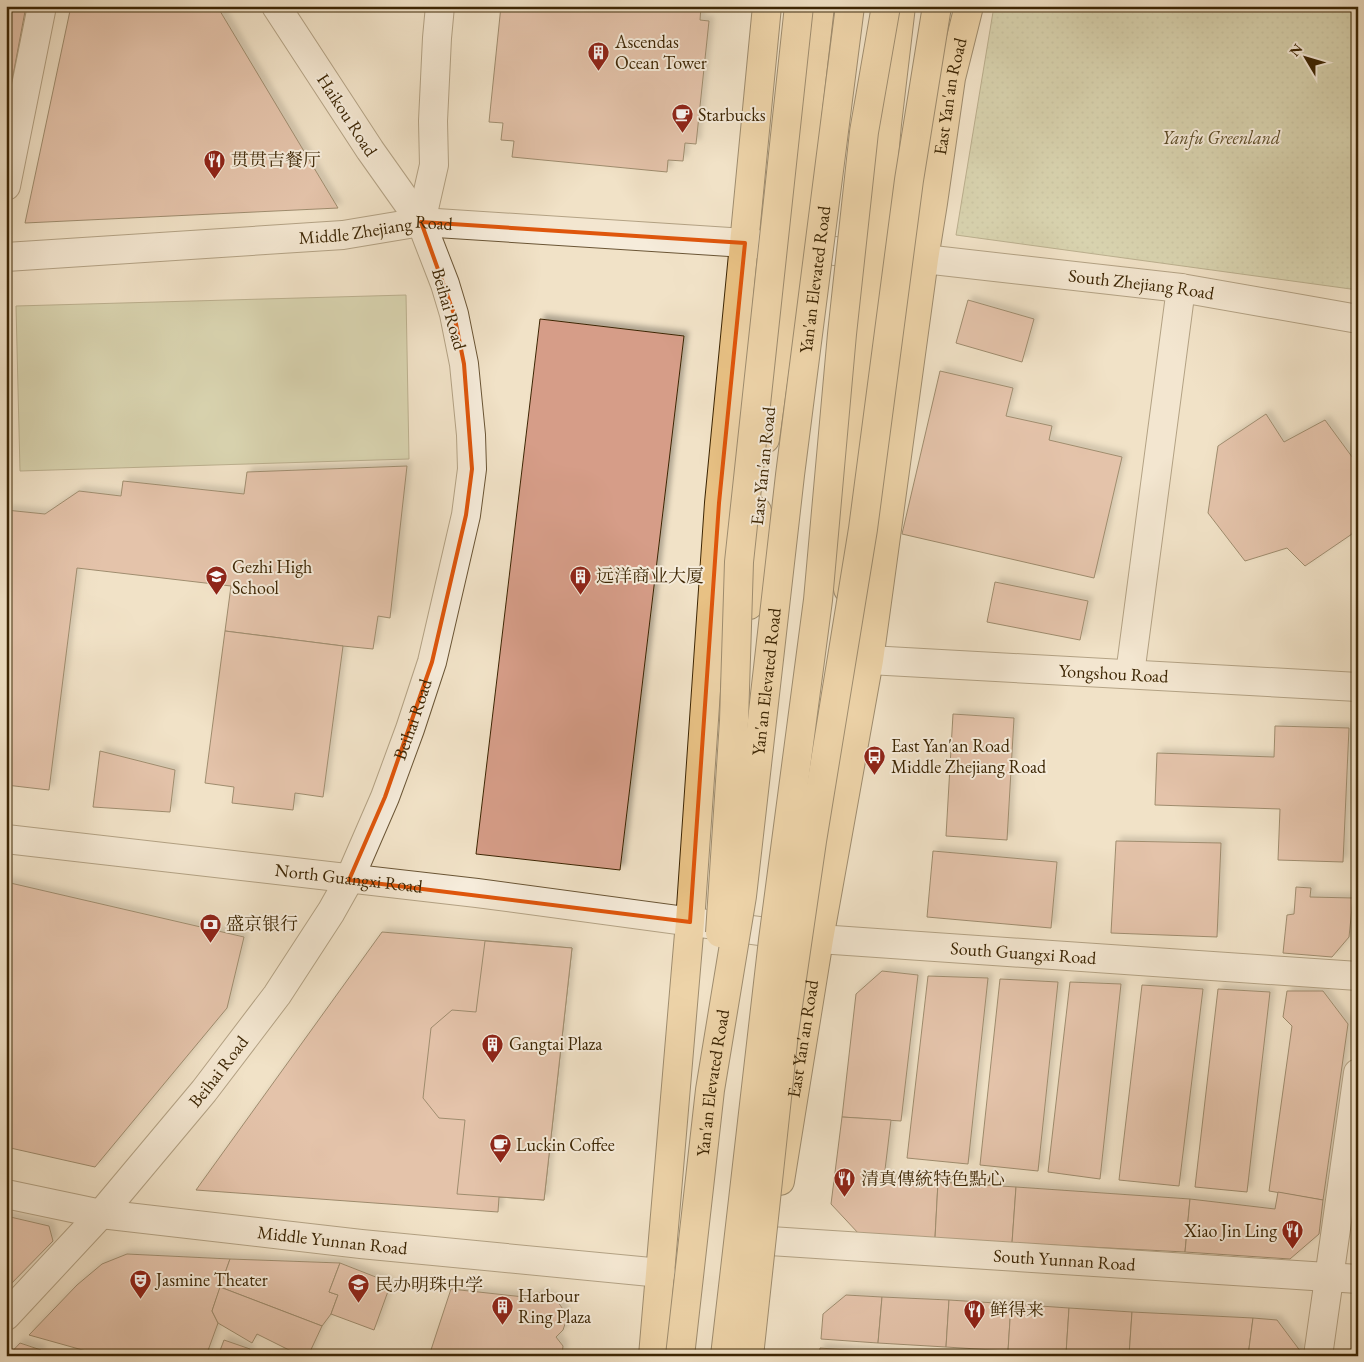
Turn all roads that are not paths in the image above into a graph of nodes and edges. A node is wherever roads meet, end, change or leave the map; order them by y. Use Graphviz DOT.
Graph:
graph roads {
  1 [pos="42,6"];
  2 [pos="276,6"];
  3 [pos="440,6"];
  4 [pos="767,6"];
  5 [pos="799,6"];
  6 [pos="820,6"];
  7 [pos="850,6"];
  8 [pos="886,6"];
  9 [pos="901,6"];
  10 [pos="937,6"];
  11 [pos="969,6"];
  12 [pos="6,186"];
  13 [pos="421,222"];
  14 [pos="745,243"];
  15 [pos="792,247"];
  16 [pos="874,254"];
  17 [pos="6,257"];
  18 [pos="924,259"];
  19 [pos="1181,288"];
  20 [pos="1358,319"];
  21 [pos="869,660"];
  22 [pos="1130,674"];
  23 [pos="1358,688"];
  24 [pos="858,723"];
  25 [pos="6,839"];
  26 [pos="349,880"];
  27 [pos="690,922"];
  28 [pos="819,939"];
  29 [pos="1358,976"];
  30 [pos="1358,1072"];
  31 [pos="710,1090"];
  32 [pos="6,1194"];
  33 [pos="101,1214"];
  34 [pos="770,1241"];
  35 [pos="661,1273"];
  36 [pos="1329,1277"];
  37 [pos="1358,1279"];
  38 [pos="6,1316"];
  39 [pos="653,1356"];
  40 [pos="680,1356"];
  41 [pos="725,1356"];
  42 [pos="749,1356"];
  43 [pos="755,1356"];
  44 [pos="1318,1356"];
  1 -- 12 [label="street"];
  2 -- 13 [label="street, Haikou Road"];
  3 -- 13 [label="street"];
  4 -- 14 [label="main road, East Yan'an Road"];
  5 -- 31 [label="main road, bridge"];
  6 -- 15 [label="main road, East Yan'an Road"];
  7 -- 31 [label="main road, Yan'an Elevated Road, bridge"];
  8 -- 41 [label="main road, Yan'an Elevated Road, bridge"];
  9 -- 16 [label="main road, East Yan'an Road"];
  10 -- 42 [label="main road, bridge"];
  11 -- 18 [label="main road, East Yan'an Road"];
  13 -- 14 [label="street, Middle Zhejiang Road"];
  13 -- 17 [label="street, Middle Zhejiang Road"];
  13 -- 26 [label="street, Beihai Road"];
  14 -- 15 [label="street, Middle Zhejiang Road"];
  14 -- 27 [label="main road, East Yan'an Road"];
  15 -- 16 [label="street, Middle Zhejiang Road"];
  15 -- 27 [label="main road, East Yan'an Road"];
  16 -- 18 [label="street, South Zhejiang Road"];
  16 -- 24 [label="main road, East Yan'an Road"];
  18 -- 19 [label="street, South Zhejiang Road"];
  18 -- 21 [label="main road, East Yan'an Road"];
  19 -- 20 [label="street, South Zhejiang Road"];
  19 -- 22 [label="street"];
  21 -- 22 [label="street, Yongshou Road"];
  21 -- 24 [label="main road, East Yan'an Road"];
  22 -- 23 [label="street, Yongshou Road"];
  24 -- 28 [label="main road, East Yan'an Road"];
  25 -- 26 [label="street, North Guangxi Road"];
  26 -- 27 [label="street, North Guangxi Road"];
  26 -- 33 [label="street, Beihai Road"];
  27 -- 28 [label="street, South Guangxi Road"];
  27 -- 35 [label="main road, East Yan'an Road"];
  28 -- 29 [label="street, South Guangxi Road"];
  28 -- 34 [label="main road, East Yan'an Road"];
  30 -- 36 [label="street"];
  31 -- 40 [label="main road, Yan'an Elevated Road, bridge"];
  32 -- 33 [label="street, Middle Yunnan Road"];
  33 -- 35 [label="street, Middle Yunnan Road"];
  33 -- 38 [label="street, Beihai Road"];
  34 -- 36 [label="street, South Yunnan Road"];
  34 -- 43 [label="main road, East Yan'an Road"];
  35 -- 39 [label="main road, East Yan'an Road"];
  36 -- 37 [label="street, South Yunnan Road"];
  36 -- 44 [label="street"];
}
